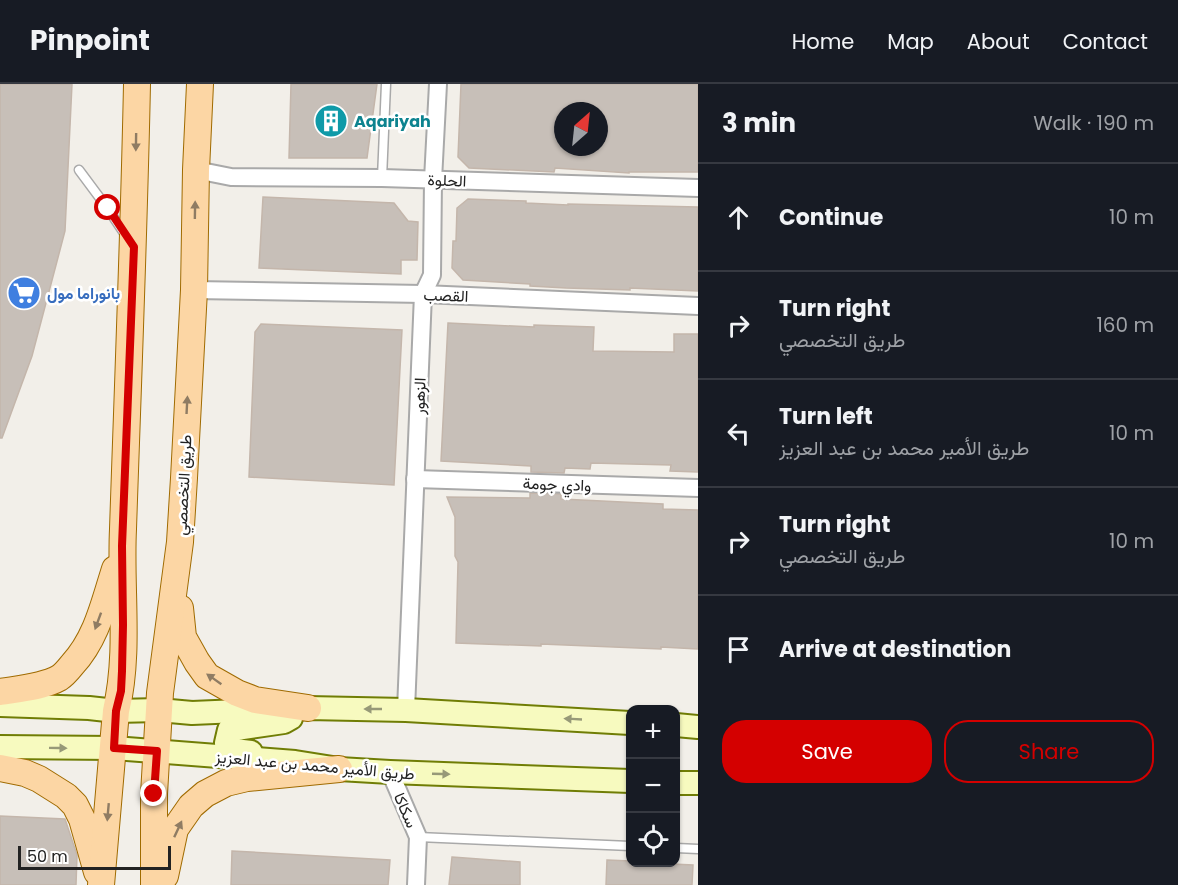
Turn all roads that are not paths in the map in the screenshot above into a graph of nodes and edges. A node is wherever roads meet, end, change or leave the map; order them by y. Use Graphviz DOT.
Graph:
graph roads {
  1 [pos="137,84"];
  2 [pos="200,84"];
  3 [pos="386,84"];
  4 [pos="438,84"];
  5 [pos="196,170"];
  6 [pos="79,171"];
  7 [pos="382,178"];
  8 [pos="433,180"];
  9 [pos="698,188"];
  10 [pos="134,247"];
  11 [pos="194,290"];
  12 [pos="423,294"];
  13 [pos="698,306"];
  14 [pos="416,479"];
  15 [pos="698,489"];
  16 [pos="180,542"];
  17 [pos="122,546"];
  18 [pos="123,625"];
  19 [pos="166,639"];
  20 [pos="0,692"];
  21 [pos="0,705"];
  22 [pos="308,708"];
  23 [pos="159,710"];
  24 [pos="406,710"];
  25 [pos="116,711"];
  26 [pos="626,723"];
  27 [pos="680,725"];
  28 [pos="698,727"];
  29 [pos="0,747"];
  30 [pos="114,748"];
  31 [pos="157,751"];
  32 [pos="295,762"];
  33 [pos="0,768"];
  34 [pos="339,769"];
  35 [pos="390,772"];
  36 [pos="626,781"];
  37 [pos="680,783"];
  38 [pos="698,783"];
  39 [pos="418,837"];
  40 [pos="626,846"];
  41 [pos="680,848"];
  42 [pos="698,849"];
  43 [pos="101,885"];
  44 [pos="154,885"];
  45 [pos="163,885"];
  46 [pos="416,885"];
  1 -- 10 [label="main road, one-way"];
  2 -- 5 [label="main road, طريق التخصصي"];
  3 -- 7 [label="lane"];
  4 -- 8 [label="street, الزهور"];
  5 -- 7 [label="street, الحلوة"];
  11 -- 5 [label="main road, طريق التخصصي, one-way"];
  6 -- 10 [label="lane"];
  7 -- 8 [label="street, الحلوة"];
  8 -- 9 [label="street, الحلوة"];
  8 -- 12 [label="street, الزهور"];
  10 -- 17 [label="main road"];
  11 -- 12 [label="street, القصب"];
  16 -- 11 [label="main road, طريق التخصصي, one-way"];
  12 -- 13 [label="street, القصب"];
  12 -- 14 [label="street, الزهور"];
  14 -- 15 [label="street, وادي جومة"];
  14 -- 24 [label="street, الزهور"];
  16 -- 19 [label="main road, طريق التخصصي"];
  22 -- 16 [label="main road, one-way"];
  17 -- 18 [label="main road"];
  17 -- 20 [label="main road, one-way"];
  18 -- 19 [label="main road"];
  18 -- 25 [label="main road"];
  19 -- 23 [label="main road, طريق التخصصي"];
  21 -- 25 [label="main road"];
  22 -- 23 [label="main road"];
  24 -- 22 [label="main road, one-way"];
  22 -- 32 [label="main road"];
  23 -- 25 [label="main road"];
  23 -- 31 [label="main road, طريق التخصصي"];
  26 -- 24 [label="main road, one-way"];
  25 -- 30 [label="main road"];
  27 -- 28 [label="main road"];
  29 -- 30 [label="main road, طريق الأمير محمد بن عبد العزيز, one-way"];
  30 -- 31 [label="main road, طريق الأمير محمد بن عبد العزيز"];
  30 -- 43 [label="main road, one-way"];
  31 -- 32 [label="main road, طريق الأمير محمد بن عبد العزيز"];
  31 -- 44 [label="main road, طريق التخصصي"];
  32 -- 34 [label="main road, طريق الأمير محمد بن عبد العزيز"];
  33 -- 43 [label="main road"];
  34 -- 35 [label="main road, طريق الأمير محمد بن عبد العزيز"];
  45 -- 34 [label="main road, one-way"];
  35 -- 36 [label="main road, طريق الأمير محمد بن عبد العزيز, one-way"];
  35 -- 39 [label="street, سكاكا"];
  37 -- 38 [label="main road"];
  39 -- 40 [label="lane"];
  39 -- 46 [label="street, سكاكا"];
  41 -- 42 [label="lane"];
}
